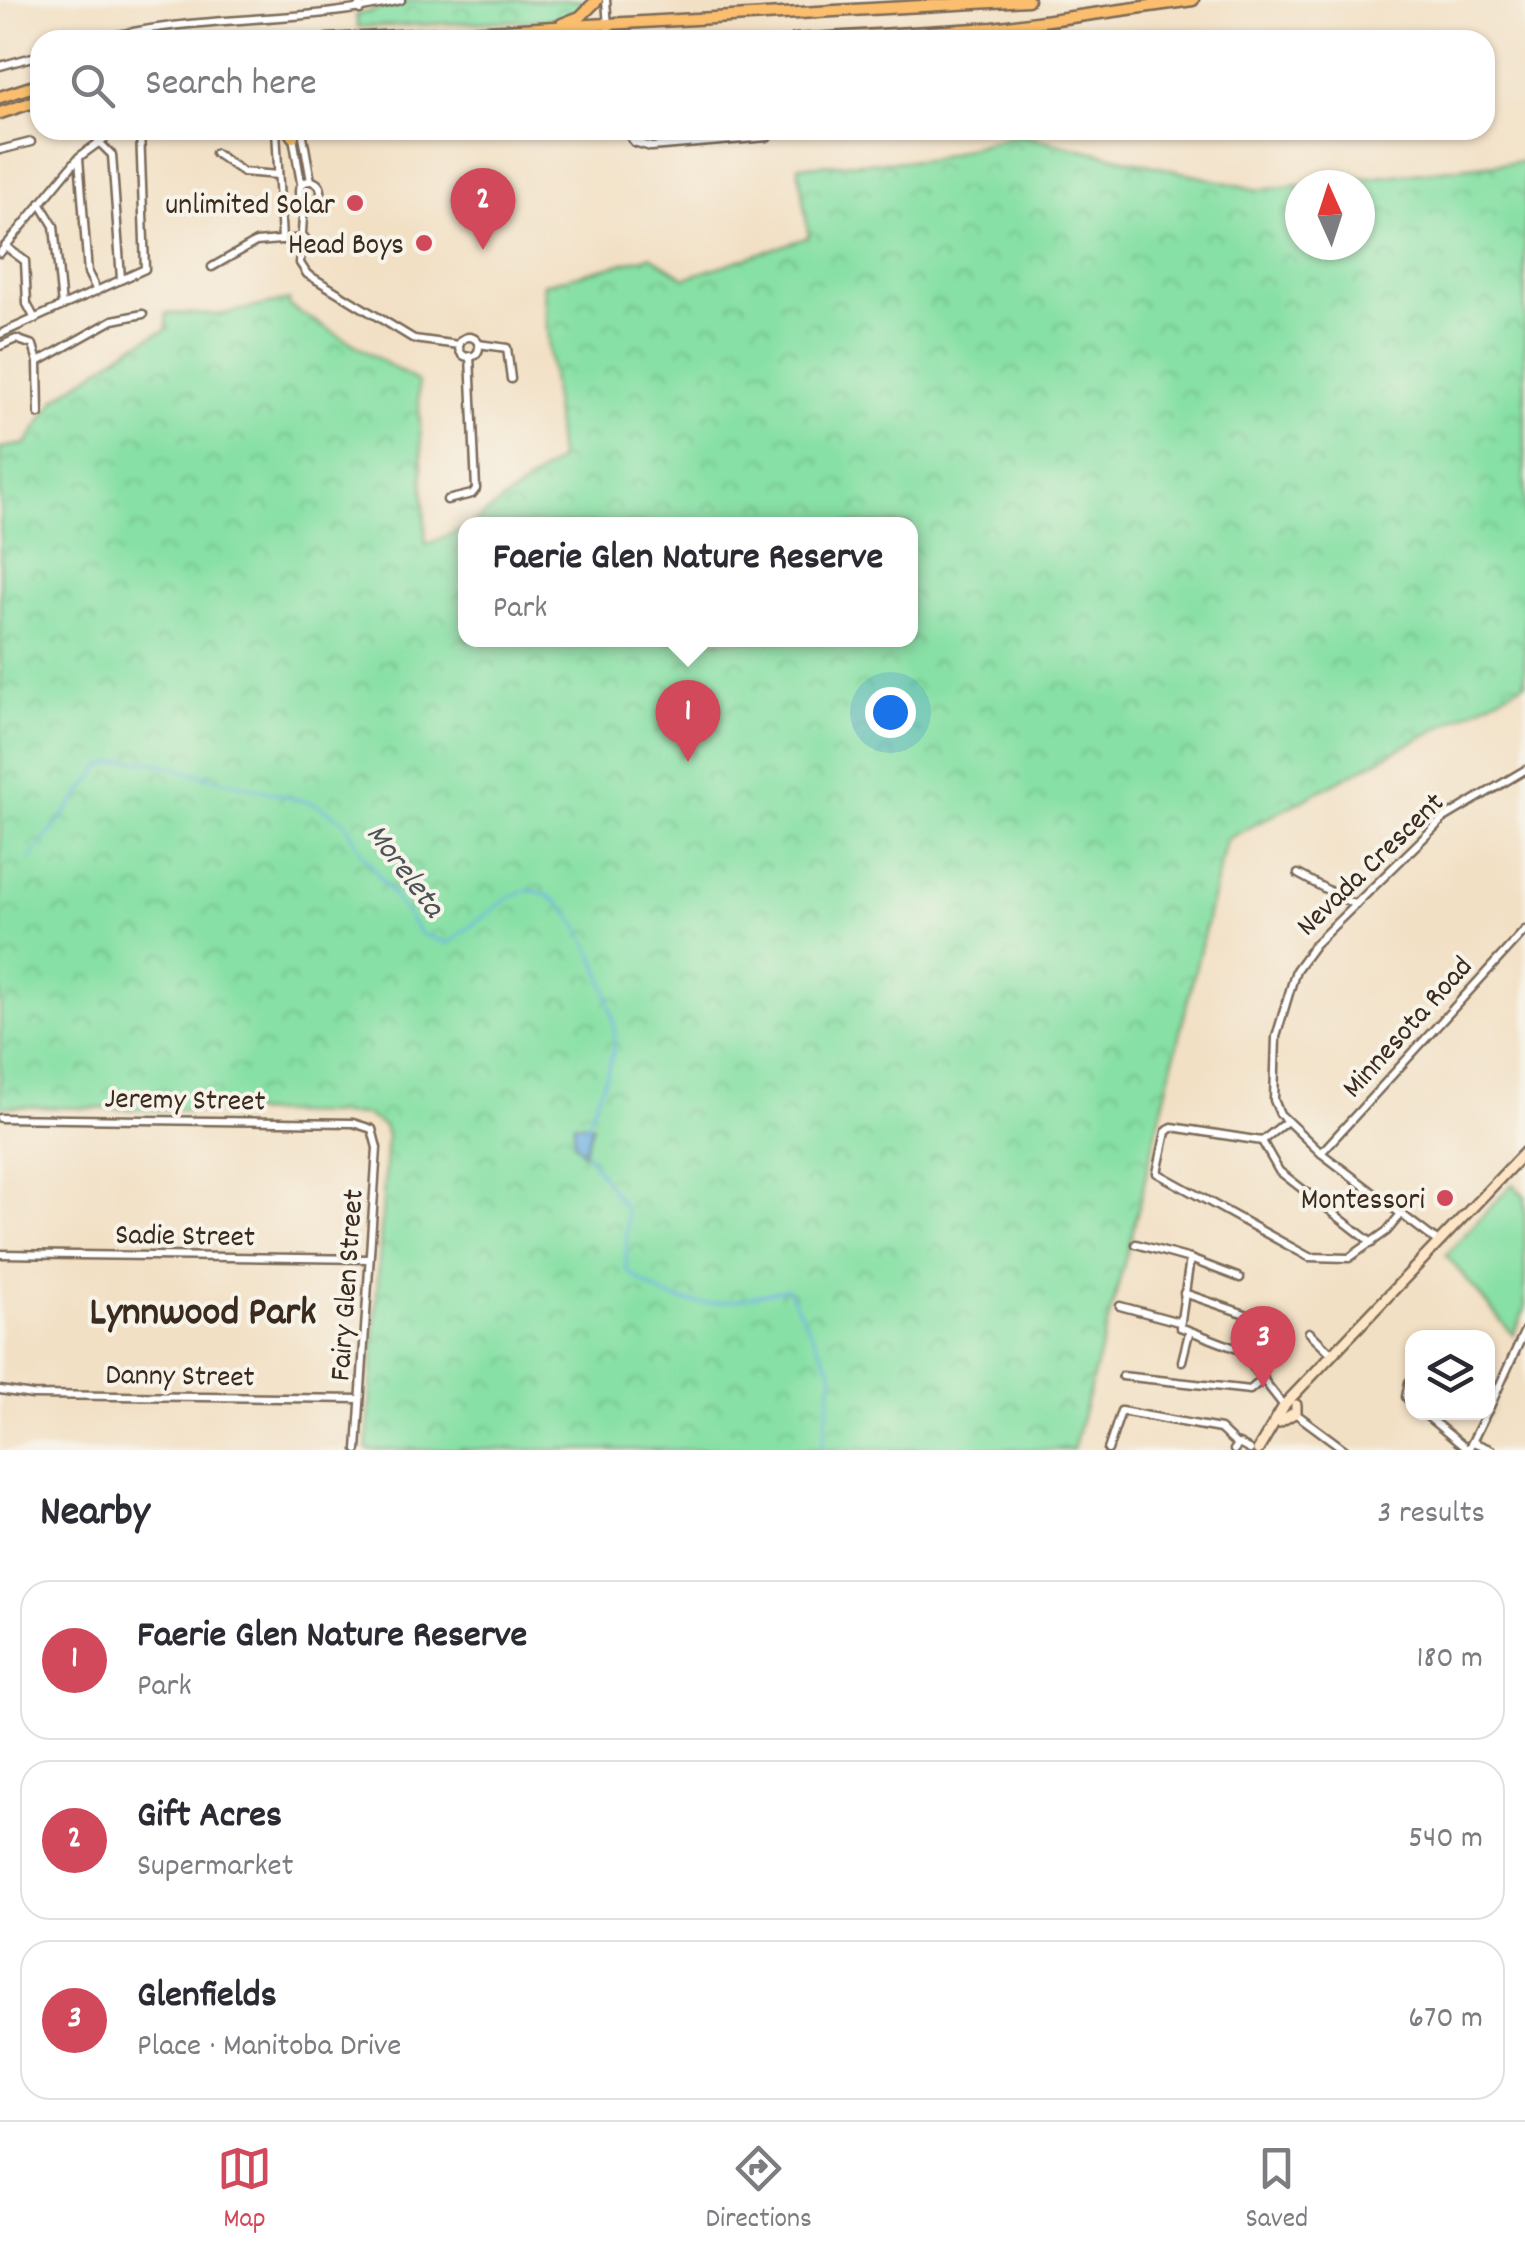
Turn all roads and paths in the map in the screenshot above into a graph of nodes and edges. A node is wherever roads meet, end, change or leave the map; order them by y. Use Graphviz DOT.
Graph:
graph roads {
  1 [pos="359,0"];
  2 [pos="401,0"];
  3 [pos="597,0"];
  4 [pos="606,0"];
  5 [pos="995,0"];
  6 [pos="1028,0"];
  7 [pos="1190,0"];
  8 [pos="1170,2"];
  9 [pos="975,4"];
  10 [pos="360,10"];
  11 [pos="608,27"];
  12 [pos="552,28"];
  13 [pos="140,30"];
  14 [pos="514,30"];
  15 [pos="608,30"];
  16 [pos="976,30"];
  17 [pos="30,58"];
  18 [pos="0,66"];
  19 [pos="30,87"];
  20 [pos="0,97"];
  21 [pos="30,103"];
  22 [pos="0,112"];
  23 [pos="141,140"];
  24 [pos="276,140"];
  25 [pos="295,140"];
  26 [pos="297,140"];
  27 [pos="636,140"];
  28 [pos="726,140"];
  29 [pos="98,141"];
  30 [pos="31,142"];
  31 [pos="0,150"];
  32 [pos="216,153"];
  33 [pos="79,156"];
  34 [pos="278,175"];
  35 [pos="310,181"];
  36 [pos="301,185"];
  37 [pos="304,202"];
  38 [pos="316,202"];
  39 [pos="40,203"];
  40 [pos="305,224"];
  41 [pos="305,238"];
  42 [pos="282,240"];
  43 [pos="2,249"];
  44 [pos="212,268"];
  45 [pos="121,279"];
  46 [pos="97,291"];
  47 [pos="62,306"];
  48 [pos="143,314"];
  49 [pos="35,319"];
  50 [pos="0,334"];
  51 [pos="459,344"];
  52 [pos="478,344"];
  53 [pos="0,346"];
  54 [pos="470,356"];
  55 [pos="38,362"];
  56 [pos="511,379"];
  57 [pos="39,414"];
  58 [pos="448,500"];
  59 [pos="1525,770"];
  60 [pos="1298,874"];
  61 [pos="1355,905"];
  62 [pos="1525,930"];
  63 [pos="0,1118"];
  64 [pos="1287,1122"];
  65 [pos="369,1126"];
  66 [pos="1262,1141"];
  67 [pos="1525,1152"];
  68 [pos="1321,1153"];
  69 [pos="1401,1214"];
  70 [pos="1438,1242"];
  71 [pos="1372,1243"];
  72 [pos="1136,1244"];
  73 [pos="0,1254"];
  74 [pos="369,1259"];
  75 [pos="1190,1259"];
  76 [pos="1240,1278"];
  77 [pos="1184,1293"];
  78 [pos="1120,1306"];
  79 [pos="1180,1322"];
  80 [pos="1525,1330"];
  81 [pos="1309,1332"];
  82 [pos="1190,1333"];
  83 [pos="1516,1351"];
  84 [pos="1525,1354"];
  85 [pos="1333,1355"];
  86 [pos="1182,1361"];
  87 [pos="1254,1366"];
  88 [pos="1122,1376"];
  89 [pos="1264,1378"];
  90 [pos="0,1390"];
  91 [pos="1495,1394"];
  92 [pos="360,1399"];
  93 [pos="1289,1408"];
  94 [pos="1433,1420"];
  95 [pos="1483,1420"];
  96 [pos="1236,1447"];
  97 [pos="1470,1447"];
  98 [pos="357,1450"];
  99 [pos="1108,1450"];
  100 [pos="1250,1450"];
  101 [pos="1258,1450"];
  102 [pos="1345,1450"];
  103 [pos="1492,1450"];
  1 -- 10 [label="street"];
  2 -- 10 [label="street"];
  3 -- 12 [label="main road"];
  4 -- 11 [label="street"];
  5 -- 9 [label="main road"];
  6 -- 9 [label="main road"];
  7 -- 8 [label="main road"];
  8 -- 16 [label="main road"];
  9 -- 11 [label="main road"];
  10 -- 13 [label="street"];
  11 -- 12 [label="main road"];
  11 -- 15 [label="street"];
  12 -- 14 [label="main road"];
  17 -- 18 [label="street"];
  19 -- 20 [label="main road"];
  21 -- 22 [label="main road"];
  23 -- 45 [label="street"];
  24 -- 34 [label="street"];
  25 -- 36 [label="street"];
  26 -- 35 [label="street"];
  27 -- 28 [label="street"];
  29 -- 33 [label="street"];
  29 -- 45 [label="street"];
  30 -- 31 [label="street"];
  32 -- 34 [label="street"];
  33 -- 39 [label="street"];
  33 -- 46 [label="street"];
  34 -- 42 [label="street"];
  35 -- 36 [label="street"];
  35 -- 38 [label="street"];
  36 -- 37 [label="street"];
  37 -- 38 [label="street"];
  37 -- 40 [label="street"];
  38 -- 40 [label="street"];
  39 -- 43 [label="street"];
  39 -- 47 [label="street"];
  40 -- 41 [label="street"];
  41 -- 42 [label="street"];
  41 -- 51 [label="street"];
  42 -- 44 [label="street"];
  43 -- 49 [label="street"];
  45 -- 46 [label="street"];
  46 -- 47 [label="street"];
  47 -- 49 [label="street"];
  48 -- 55 [label="street"];
  49 -- 50 [label="street"];
  51 -- 52 [label="street"];
  51 -- 54 [label="street"];
  52 -- 54 [label="street"];
  52 -- 56 [label="street"];
  53 -- 55 [label="street"];
  54 -- 58 [label="street"];
  55 -- 57 [label="street"];
  59 -- 61 [label="street, Nevada Crescent"];
  60 -- 61 [label="street"];
  61 -- 64 [label="street, Nevada Crescent"];
  62 -- 68 [label="street, Minnesota Road"];
  63 -- 65 [label="street, Jeremy Street"];
  64 -- 66 [label="street"];
  64 -- 68 [label="street"];
  65 -- 74 [label="street, Fairy Glen Street"];
  66 -- 71 [label="street"];
  66 -- 71 [label="street"];
  67 -- 70 [label="street"];
  68 -- 69 [label="street"];
  69 -- 70 [label="street"];
  69 -- 71 [label="street"];
  70 -- 85 [label="street"];
  72 -- 75 [label="street"];
  73 -- 74 [label="street, Sadie Street"];
  74 -- 92 [label="street, Fairy Glen Street"];
  75 -- 76 [label="street"];
  75 -- 77 [label="street"];
  77 -- 79 [label="street"];
  77 -- 87 [label="street"];
  78 -- 79 [label="street"];
  79 -- 82 [label="street"];
  80 -- 83 [label="street"];
  81 -- 85 [label="street"];
  82 -- 86 [label="street"];
  82 -- 87 [label="street"];
  83 -- 84 [label="street"];
  83 -- 91 [label="street"];
  85 -- 93 [label="street"];
  87 -- 89 [label="street"];
  88 -- 89 [label="street"];
  89 -- 93 [label="street"];
  90 -- 92 [label="street, Danny Street"];
  92 -- 98 [label="street, Fairy Glen Street"];
  93 -- 101 [label="street"];
  93 -- 102 [label="street"];
  94 -- 97 [label="street"];
  95 -- 97 [label="street"];
  96 -- 99 [label="street"];
  96 -- 100 [label="street"];
  97 -- 103 [label="street"];
}
